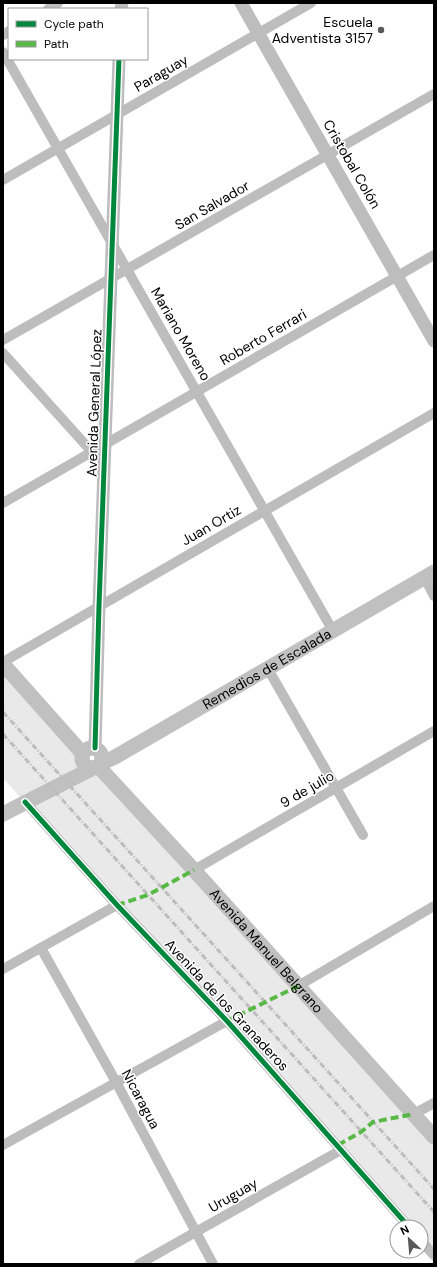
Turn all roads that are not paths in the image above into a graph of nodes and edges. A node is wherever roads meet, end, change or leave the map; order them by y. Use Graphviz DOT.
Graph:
graph roads {
  1 [pos="242,3"];
  2 [pos="311,3"];
  3 [pos="259,33"];
  4 [pos="3,52"];
  5 [pos="119,60"];
  6 [pos="434,94"];
  7 [pos="116,115"];
  8 [pos="58,148"];
  9 [pos="328,154"];
  10 [pos="3,180"];
  11 [pos="113,244"];
  12 [pos="434,255"];
  13 [pos="127,269"];
  14 [pos="397,276"];
  15 [pos="110,279"];
  16 [pos="3,340"];
  17 [pos="434,341"];
  18 [pos="3,353"];
  19 [pos="197,392"];
  20 [pos="434,413"];
  21 [pos="105,444"];
  22 [pos="92,452"];
  23 [pos="3,503"];
  24 [pos="265,511"];
  25 [pos="429,575"];
  26 [pos="434,596"];
  27 [pos="99,606"];
  28 [pos="333,631"];
  29 [pos="3,663"];
  30 [pos="268,669"];
  31 [pos="434,731"];
  32 [pos="89,751"];
  33 [pos="97,766"];
  34 [pos="336,789"];
  35 [pos="25,802"];
  36 [pos="3,814"];
  37 [pos="363,835"];
  38 [pos="194,870"];
  39 [pos="117,905"];
  40 [pos="434,906"];
  41 [pos="41,948"];
  42 [pos="3,969"];
  43 [pos="298,986"];
  44 [pos="227,1021"];
  45 [pos="116,1082"];
  46 [pos="434,1103"];
  47 [pos="414,1114"];
  48 [pos="434,1137"];
  49 [pos="3,1144"];
  50 [pos="341,1150"];
  51 [pos="402,1219"];
  52 [pos="196,1232"];
  53 [pos="139,1264"];
  54 [pos="213,1264"];
  1 -- 3 [label="street, Cristobal Colón"];
  2 -- 3 [label="street, Paraguay"];
  3 -- 7 [label="street, Paraguay"];
  3 -- 9 [label="street, Cristobal Colón"];
  4 -- 8 [label="street, Mariano Moreno"];
  5 -- 7 [label="street, Avenida General López"];
  6 -- 9 [label="street, San Salvador"];
  7 -- 8 [label="street, Paraguay"];
  7 -- 11 [label="street, Avenida General López"];
  8 -- 10 [label="street, Paraguay"];
  8 -- 11 [label="street, Mariano Moreno"];
  9 -- 13 [label="street, San Salvador"];
  9 -- 14 [label="street, Cristobal Colón"];
  11 -- 13 [label="street, Mariano Moreno"];
  11 -- 15 [label="street, Avenida General López"];
  12 -- 14 [label="street, Roberto Ferrari"];
  13 -- 15 [label="street, San Salvador"];
  13 -- 19 [label="street, Mariano Moreno"];
  14 -- 17 [label="street, Cristobal Colón"];
  14 -- 19 [label="street, Roberto Ferrari"];
  15 -- 16 [label="street, San Salvador"];
  15 -- 21 [label="street, Avenida General López"];
  18 -- 22 [label="street"];
  19 -- 21 [label="street, Roberto Ferrari"];
  19 -- 24 [label="street, Mariano Moreno"];
  20 -- 24 [label="street, Juan Ortiz"];
  21 -- 22 [label="street, Roberto Ferrari"];
  21 -- 27 [label="street, Avenida General López"];
  22 -- 23 [label="street, Roberto Ferrari"];
  24 -- 27 [label="street, Juan Ortiz"];
  24 -- 28 [label="street, Mariano Moreno"];
  25 -- 26 [label="street"];
  25 -- 28 [label="main road, Remedios de Escalada"];
  27 -- 29 [label="street, Juan Ortiz"];
  27 -- 32 [label="street, Avenida General López"];
  28 -- 30 [label="main road, Remedios de Escalada"];
  29 -- 32 [label="main road"];
  30 -- 33 [label="main road, Remedios de Escalada"];
  30 -- 34 [label="street"];
  31 -- 34 [label="street, 9 de julio"];
  32 -- 33 [label="main road, Avenida Manuel Belgrano"];
  33 -- 35 [label="main road, Remedios de Escalada"];
  33 -- 38 [label="main road, Avenida Manuel Belgrano"];
  34 -- 37 [label="street"];
  34 -- 38 [label="street, 9 de julio"];
  35 -- 36 [label="main road, Remedios de Escalada"];
  35 -- 39 [label="street, Avenida de los Granaderos"];
  38 -- 43 [label="main road, Avenida Manuel Belgrano"];
  39 -- 41 [label="street"];
  39 -- 44 [label="street, Avenida de los Granaderos"];
  40 -- 43 [label="street"];
  41 -- 42 [label="street"];
  41 -- 45 [label="street, Nicaragua"];
  43 -- 47 [label="main road, Avenida Manuel Belgrano"];
  44 -- 45 [label="street"];
  44 -- 50 [label="street, Avenida de los Granaderos"];
  45 -- 49 [label="street"];
  45 -- 52 [label="street, Nicaragua"];
  46 -- 47 [label="street"];
  47 -- 48 [label="main road, Avenida Manuel Belgrano"];
  50 -- 51 [label="street, Avenida de los Granaderos"];
  50 -- 52 [label="street, Uruguay"];
  52 -- 53 [label="street, Uruguay"];
  52 -- 54 [label="street, Nicaragua"];
}
